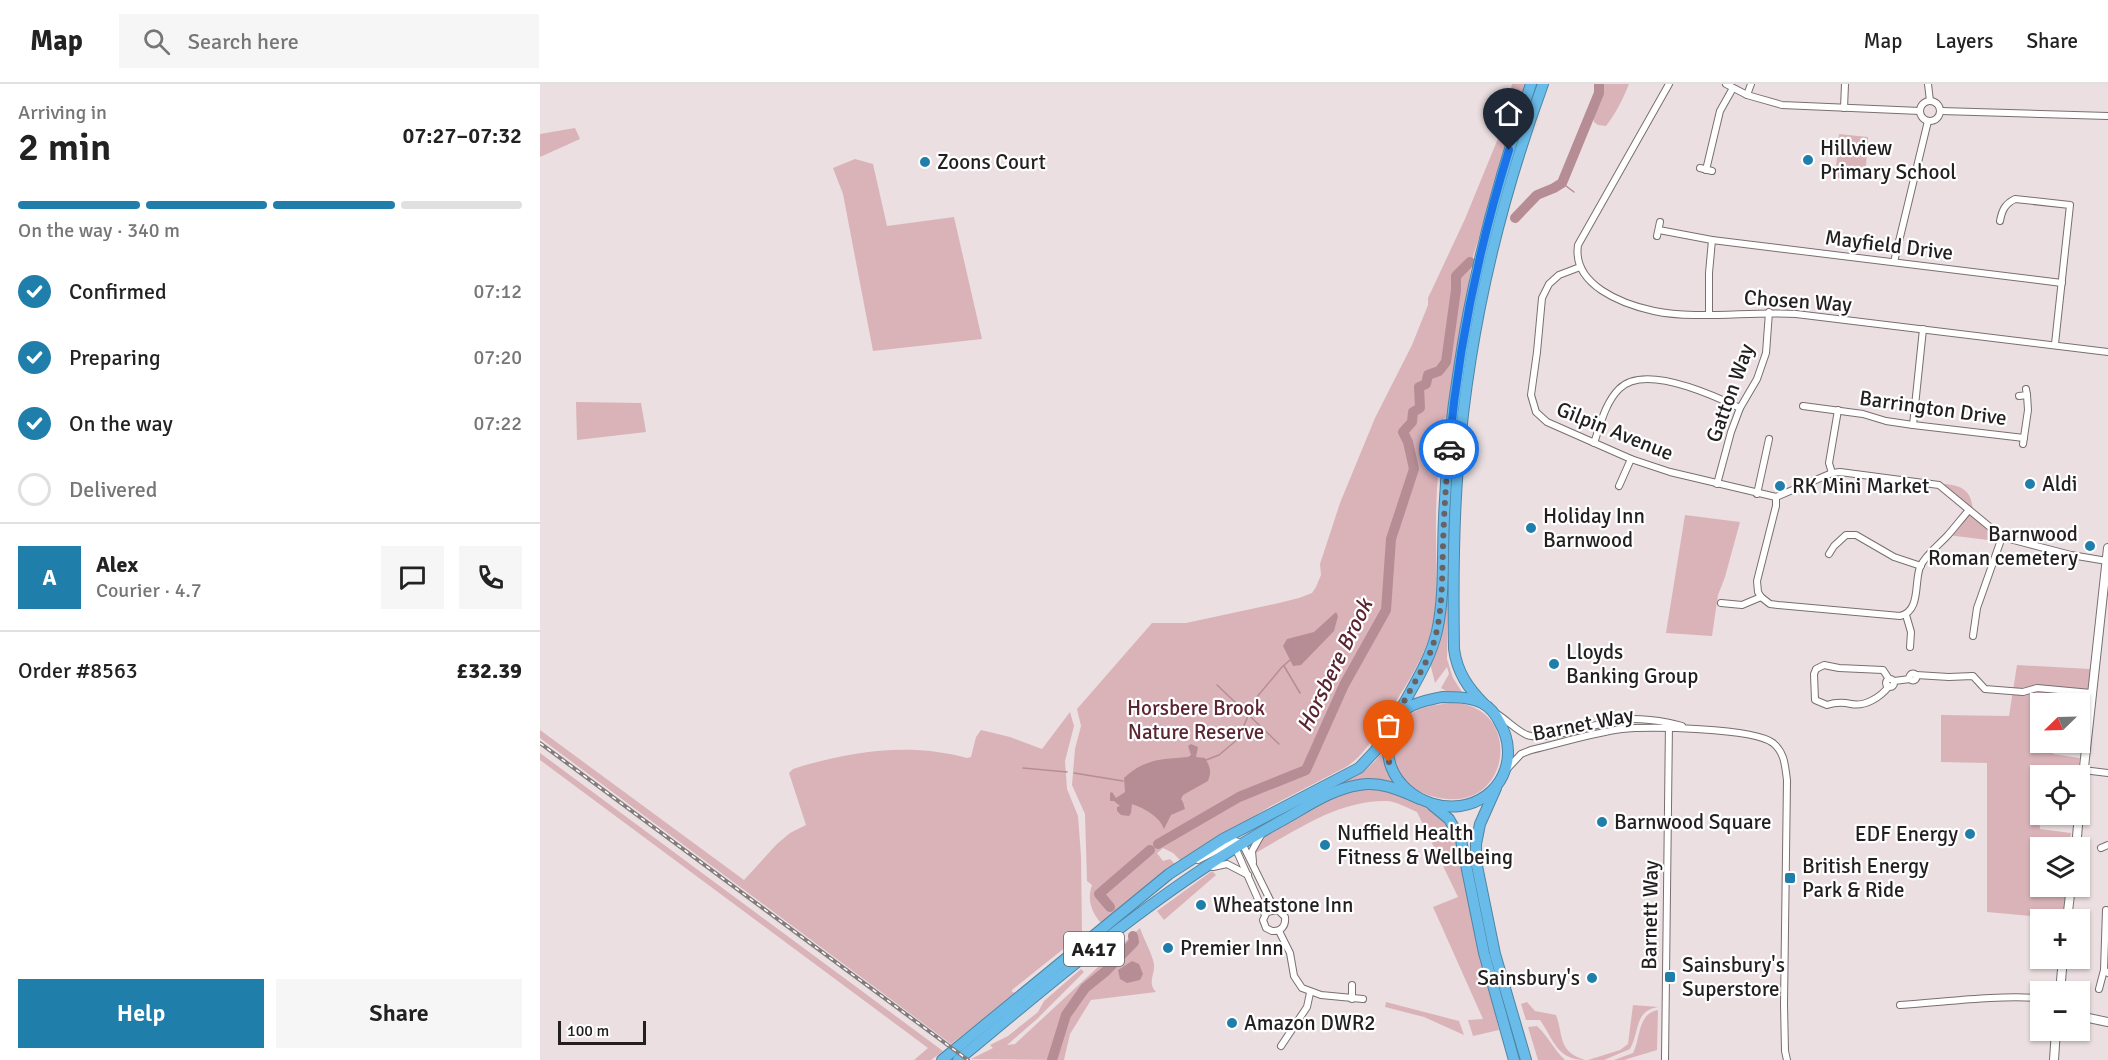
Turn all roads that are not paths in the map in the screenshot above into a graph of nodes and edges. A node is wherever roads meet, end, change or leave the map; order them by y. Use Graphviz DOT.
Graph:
graph roads {
  1 [pos="1531,84"];
  2 [pos="1543,84"];
  3 [pos="1669,84"];
  4 [pos="1751,84"];
  5 [pos="1845,84"];
  6 [pos="1928,84"];
  7 [pos="1729,86"];
  8 [pos="1747,95"];
  9 [pos="1929,101"];
  10 [pos="1844,108"];
  11 [pos="1920,111"];
  12 [pos="1941,111"];
  13 [pos="2108,116"];
  14 [pos="1928,121"];
  15 [pos="1706,170"];
  16 [pos="2000,221"];
  17 [pos="1658,229"];
  18 [pos="1712,240"];
  19 [pos="1894,262"];
  20 [pos="1580,267"];
  21 [pos="2062,283"];
  22 [pos="1769,312"];
  23 [pos="1709,314"];
  24 [pos="1923,329"];
  25 [pos="2055,344"];
  26 [pos="2108,352"];
  27 [pos="2024,394"];
  28 [pos="1803,406"];
  29 [pos="1740,408"];
  30 [pos="1838,410"];
  31 [pos="1913,425"];
  32 [pos="1769,439"];
  33 [pos="1594,443"];
  34 [pos="1630,459"];
  35 [pos="1832,473"];
  36 [pos="1717,484"];
  37 [pos="1619,486"];
  38 [pos="1757,494"];
  39 [pos="1776,497"];
  40 [pos="1969,510"];
  41 [pos="2002,537"];
  42 [pos="2108,548"];
  43 [pos="1829,554"];
  44 [pos="2107,561"];
  45 [pos="1921,566"];
  46 [pos="2106,592"];
  47 [pos="1761,597"];
  48 [pos="1721,603"];
  49 [pos="1906,615"];
  50 [pos="1973,636"];
  51 [pos="1910,647"];
  52 [pos="1891,682"];
  53 [pos="2091,693"];
  54 [pos="1484,704"];
  55 [pos="1493,712"];
  56 [pos="1394,723"];
  57 [pos="1669,726"];
  58 [pos="2084,765"];
  59 [pos="2090,771"];
  60 [pos="1506,772"];
  61 [pos="2108,773"];
  62 [pos="1498,783"];
  63 [pos="1423,800"];
  64 [pos="1265,830"];
  65 [pos="1238,840"];
  66 [pos="1253,864"];
  67 [pos="1248,875"];
  68 [pos="1178,884"];
  69 [pos="1278,910"];
  70 [pos="2106,910"];
  71 [pos="1265,915"];
  72 [pos="2107,919"];
  73 [pos="1279,931"];
  74 [pos="2106,972"];
  75 [pos="1352,985"];
  76 [pos="2098,989"];
  77 [pos="1310,993"];
  78 [pos="2030,998"];
  79 [pos="1352,999"];
  80 [pos="1363,999"];
  81 [pos="1902,1008"];
  82 [pos="2090,1018"];
  83 [pos="2108,1022"];
  84 [pos="2055,1041"];
  85 [pos="1281,1046"];
  86 [pos="942,1060"];
  87 [pos="958,1060"];
  88 [pos="1514,1060"];
  89 [pos="1526,1060"];
  90 [pos="1665,1060"];
  91 [pos="1787,1060"];
  92 [pos="2054,1060"];
  1 -- 56 [label="highway, A417"];
  2 -- 54 [label="highway"];
  3 -- 20 [label="street"];
  4 -- 8 [label="street"];
  5 -- 10 [label="street"];
  6 -- 9 [label="street"];
  7 -- 8 [label="street"];
  7 -- 15 [label="street"];
  8 -- 10 [label="street"];
  9 -- 11 [label="street"];
  9 -- 12 [label="street"];
  10 -- 11 [label="street"];
  11 -- 14 [label="street"];
  12 -- 13 [label="street"];
  12 -- 14 [label="street"];
  14 -- 19 [label="street"];
  16 -- 21 [label="street"];
  17 -- 18 [label="street, Mayfield Drive"];
  18 -- 19 [label="street, Mayfield Drive"];
  18 -- 23 [label="street"];
  19 -- 21 [label="street, Mayfield Drive"];
  20 -- 23 [label="street, Chosen Way"];
  20 -- 33 [label="street, Gilpin Avenue"];
  21 -- 25 [label="street"];
  22 -- 23 [label="street, Chosen Way"];
  22 -- 24 [label="street, Chosen Way"];
  22 -- 29 [label="street, Gatton Way"];
  24 -- 25 [label="street, Chosen Way"];
  24 -- 31 [label="street"];
  25 -- 26 [label="street, Chosen Way"];
  27 -- 31 [label="street, Barrington Drive"];
  28 -- 30 [label="street, Barrington Drive"];
  29 -- 33 [label="street"];
  29 -- 36 [label="street, Gatton Way"];
  30 -- 31 [label="street, Barrington Drive"];
  30 -- 35 [label="street, Barrington Drive"];
  32 -- 38 [label="street"];
  33 -- 34 [label="street, Gilpin Avenue"];
  34 -- 36 [label="street, Gilpin Avenue"];
  34 -- 37 [label="street"];
  35 -- 39 [label="street"];
  35 -- 40 [label="street"];
  36 -- 38 [label="street, Gilpin Avenue"];
  38 -- 39 [label="street, Gilpin Avenue"];
  39 -- 47 [label="street"];
  40 -- 41 [label="street"];
  40 -- 45 [label="street"];
  41 -- 44 [label="street"];
  41 -- 50 [label="street"];
  42 -- 44 [label="street"];
  43 -- 45 [label="street"];
  44 -- 46 [label="street"];
  45 -- 49 [label="street"];
  46 -- 53 [label="street"];
  47 -- 48 [label="street"];
  47 -- 49 [label="street"];
  49 -- 51 [label="street"];
  52 -- 52 [label="street"];
  52 -- 53 [label="street"];
  53 -- 58 [label="street"];
  54 -- 55 [label="highway"];
  54 -- 56 [label="highway"];
  55 -- 57 [label="street, Barnet Way"];
  55 -- 60 [label="highway"];
  56 -- 63 [label="highway"];
  56 -- 65 [label="highway, A417"];
  57 -- 60 [label="street, Barnet Way"];
  57 -- 90 [label="street, Barnett Way"];
  57 -- 91 [label="street, Barnet Way"];
  59 -- 61 [label="street"];
  60 -- 62 [label="highway"];
  62 -- 63 [label="highway"];
  62 -- 89 [label="highway"];
  63 -- 64 [label="highway, A417"];
  63 -- 88 [label="highway, A417"];
  64 -- 65 [label="highway, A417"];
  64 -- 66 [label="street"];
  65 -- 66 [label="street"];
  65 -- 67 [label="street"];
  65 -- 68 [label="highway, A417"];
  65 -- 86 [label="highway, A417"];
  66 -- 69 [label="street"];
  67 -- 68 [label="street"];
  67 -- 71 [label="street"];
  68 -- 87 [label="highway, A417"];
  69 -- 71 [label="street"];
  69 -- 73 [label="street"];
  70 -- 72 [label="street"];
  71 -- 73 [label="street"];
  72 -- 74 [label="street"];
  73 -- 77 [label="street"];
  74 -- 76 [label="street"];
  75 -- 79 [label="street"];
  77 -- 79 [label="street"];
  77 -- 85 [label="street"];
  78 -- 81 [label="street"];
  79 -- 80 [label="street"];
  82 -- 83 [label="street"];
  84 -- 92 [label="street"];
}
